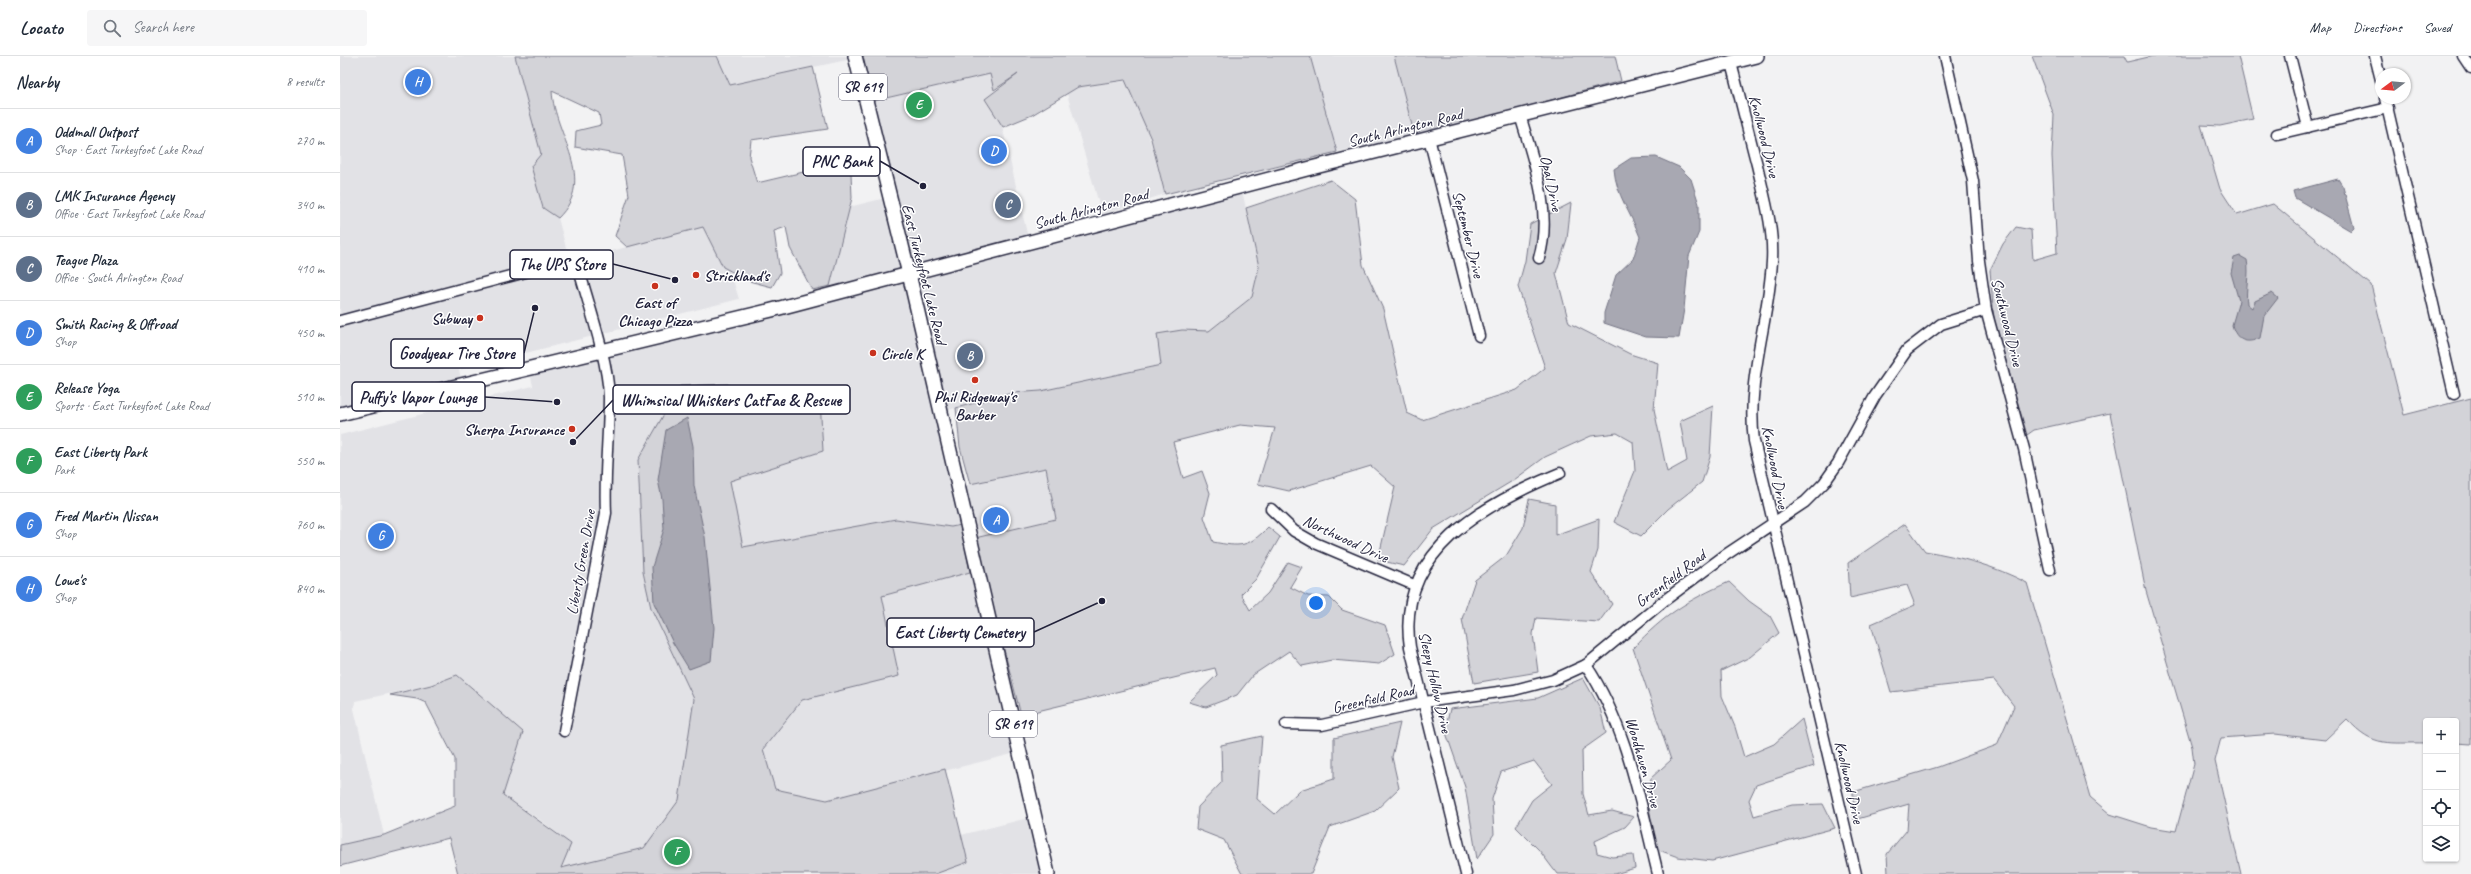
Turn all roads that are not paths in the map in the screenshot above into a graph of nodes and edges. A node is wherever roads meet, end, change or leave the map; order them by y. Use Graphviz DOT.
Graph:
graph roads {
  1 [pos="855,56"];
  2 [pos="1757,56"];
  3 [pos="1945,56"];
  4 [pos="2290,56"];
  5 [pos="2375,56"];
  6 [pos="2463,56"];
  7 [pos="1731,63"];
  8 [pos="2378,68"];
  9 [pos="2471,68"];
  10 [pos="2387,104"];
  11 [pos="2388,108"];
  12 [pos="1520,115"];
  13 [pos="2308,127"];
  14 [pos="2276,134"];
  15 [pos="1429,138"];
  16 [pos="1539,258"];
  17 [pos="909,274"];
  18 [pos="1986,310"];
  19 [pos="340,321"];
  20 [pos="1479,336"];
  21 [pos="600,350"];
  22 [pos="2454,394"];
  23 [pos="340,414"];
  24 [pos="1560,472"];
  25 [pos="1271,509"];
  26 [pos="1772,523"];
  27 [pos="2050,570"];
  28 [pos="1414,585"];
  29 [pos="1586,665"];
  30 [pos="1424,702"];
  31 [pos="1286,724"];
  32 [pos="564,731"];
  33 [pos="1048,874"];
  34 [pos="1466,874"];
  35 [pos="1658,874"];
  36 [pos="1856,874"];
  1 -- 17 [label="main road, East Turkeyfoot Lake Road / SR 619"];
  2 -- 7 [label="main road, South Arlington Road"];
  3 -- 18 [label="street, Southwood Drive"];
  4 -- 13 [label="street"];
  5 -- 8 [label="street"];
  6 -- 9 [label="street"];
  7 -- 12 [label="main road, South Arlington Road"];
  7 -- 26 [label="street, Knollwood Drive"];
  10 -- 11 [label="street"];
  11 -- 13 [label="street"];
  11 -- 22 [label="street"];
  12 -- 15 [label="main road, South Arlington Road"];
  12 -- 16 [label="street, Opal Drive"];
  13 -- 14 [label="street"];
  15 -- 17 [label="main road, South Arlington Road"];
  15 -- 20 [label="street, September Drive"];
  17 -- 21 [label="main road, South Arlington Road"];
  17 -- 33 [label="main road, East Turkeyfoot Lake Road / SR 619"];
  18 -- 26 [label="street, Greenfield Road"];
  18 -- 27 [label="street, Southwood Drive"];
  19 -- 21 [label="street, Liberty Green Drive"];
  21 -- 23 [label="main road, South Arlington Road"];
  21 -- 32 [label="street, Liberty Green Drive"];
  24 -- 28 [label="street, Sleepy Hollow Drive"];
  25 -- 28 [label="street, Northwood Drive"];
  26 -- 29 [label="street, Greenfield Road"];
  26 -- 36 [label="street, Knollwood Drive"];
  28 -- 30 [label="street, Sleepy Hollow Drive"];
  29 -- 30 [label="street, Greenfield Road"];
  29 -- 35 [label="street, Woodhaven Drive"];
  30 -- 31 [label="street, Greenfield Road"];
  30 -- 34 [label="street, Sleepy Hollow Drive"];
}
